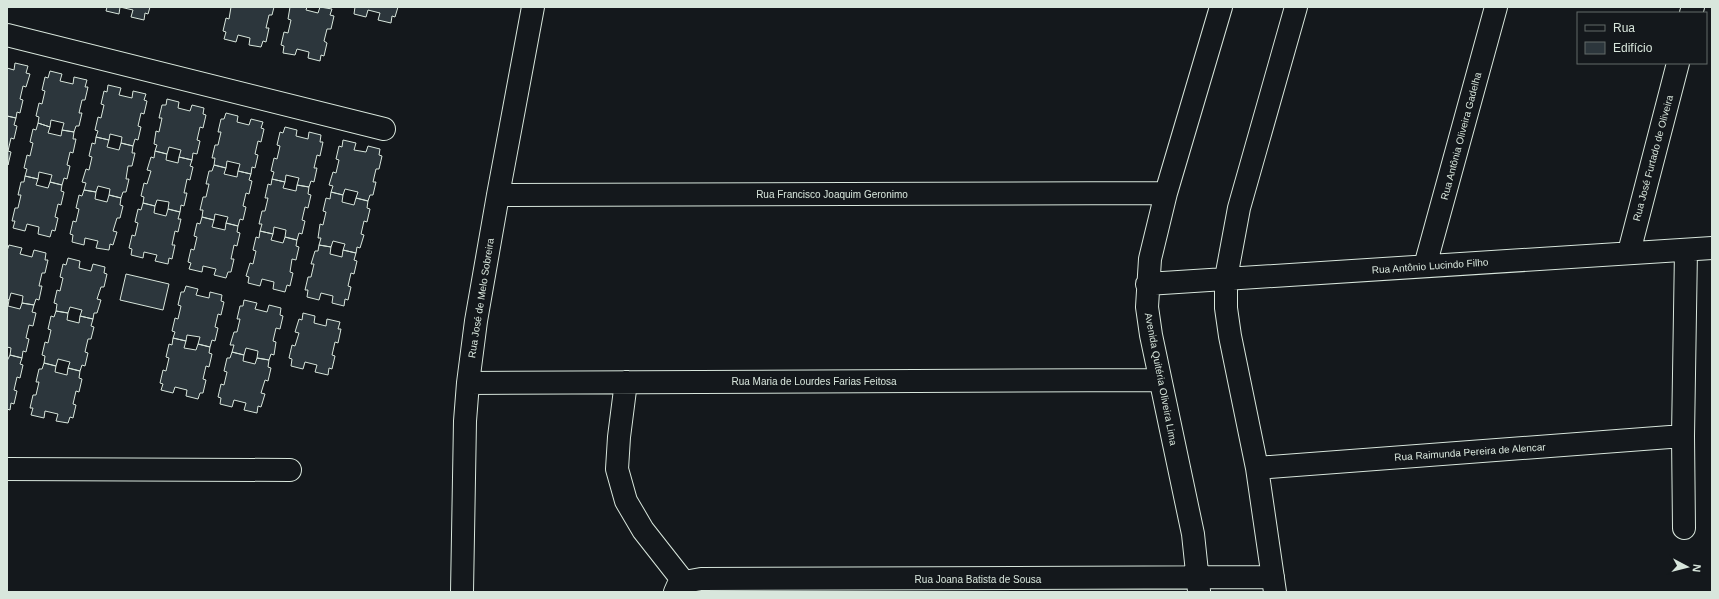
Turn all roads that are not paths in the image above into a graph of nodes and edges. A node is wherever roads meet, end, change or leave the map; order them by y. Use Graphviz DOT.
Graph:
graph roads {
  1 [pos="533,7"];
  2 [pos="1221,7"];
  3 [pos="1296,7"];
  4 [pos="1496,7"];
  5 [pos="7,35"];
  6 [pos="1678,64"];
  7 [pos="384,129"];
  8 [pos="1166,193"];
  9 [pos="498,195"];
  10 [pos="1712,248"];
  11 [pos="1686,250"];
  12 [pos="1628,252"];
  13 [pos="1425,266"];
  14 [pos="1226,278"];
  15 [pos="1147,284"];
  16 [pos="1160,380"];
  17 [pos="626,382"];
  18 [pos="468,383"];
  19 [pos="1683,436"];
  20 [pos="1257,468"];
  21 [pos="7,469"];
  22 [pos="290,470"];
  23 [pos="1684,528"];
  24 [pos="1274,584"];
  25 [pos="1198,585"];
  26 [pos="874,586"];
  27 [pos="679,587"];
  28 [pos="462,592"];
  1 -- 9 [label="street, Rua José de Melo Sobreira"];
  2 -- 8 [label="street, Avenida Quitéria Oliveira Lima"];
  3 -- 14 [label="street"];
  4 -- 13 [label="street, Rua Antônia Oliveira Gadelha"];
  5 -- 7 [label="street"];
  6 -- 12 [label="street, Rua José Furtado de Oliveira"];
  8 -- 9 [label="street, Rua Francisco Joaquim Geronimo"];
  8 -- 15 [label="street, Avenida Quitéria Oliveira Lima"];
  9 -- 18 [label="street, Rua José de Melo Sobreira"];
  10 -- 11 [label="street, Rua Antônio Lucindo Filho"];
  11 -- 12 [label="street, Rua Antônio Lucindo Filho"];
  11 -- 19 [label="street"];
  12 -- 13 [label="street, Rua Antônio Lucindo Filho"];
  13 -- 14 [label="street, Rua Antônio Lucindo Filho"];
  14 -- 15 [label="street, Rua Antônio Lucindo Filho"];
  14 -- 20 [label="street"];
  15 -- 16 [label="street, Avenida Quitéria Oliveira Lima"];
  16 -- 17 [label="street, Rua Maria de Lourdes Farias Feitosa"];
  16 -- 25 [label="street, Avenida Quitéria Oliveira Lima"];
  17 -- 18 [label="street, Rua Maria de Lourdes Farias Feitosa"];
  17 -- 27 [label="street"];
  18 -- 28 [label="street, Rua José de Melo Sobreira"];
  19 -- 20 [label="street, Rua Raimunda Pereira de Alencar"];
  19 -- 23 [label="street"];
  20 -- 24 [label="street"];
  21 -- 22 [label="street"];
  24 -- 25 [label="street, Rua Joana Batista de Sousa"];
  25 -- 26 [label="street, Rua Joana Batista de Sousa"];
  26 -- 27 [label="street, Rua Joana Batista de Sousa"];
}
